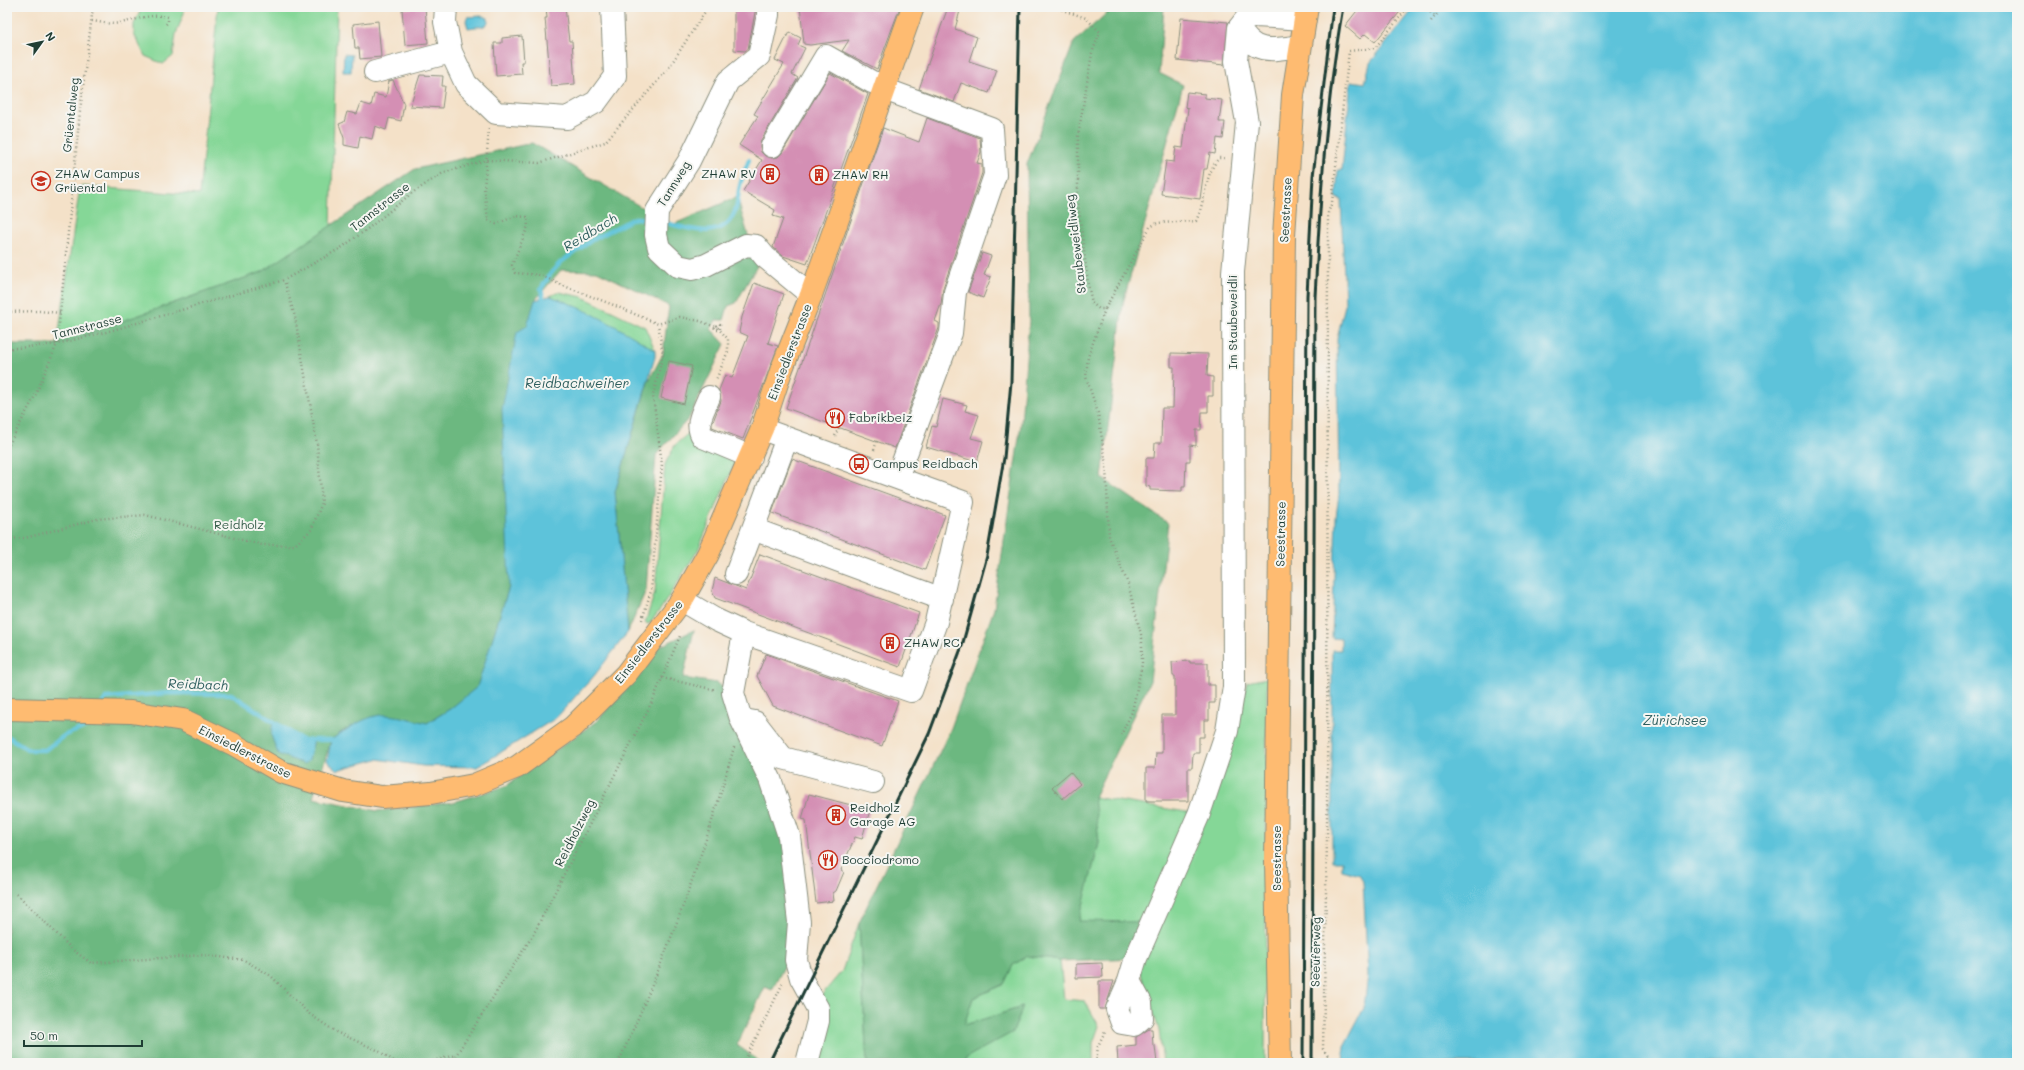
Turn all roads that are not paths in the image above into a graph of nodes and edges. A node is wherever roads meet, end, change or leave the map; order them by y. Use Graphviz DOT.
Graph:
graph roads {
  1 [pos="446,7"];
  2 [pos="612,7"];
  3 [pos="768,7"];
  4 [pos="913,7"];
  5 [pos="1305,13"];
  6 [pos="1239,28"];
  7 [pos="1299,46"];
  8 [pos="452,52"];
  9 [pos="375,72"];
  10 [pos="885,87"];
  11 [pos="772,146"];
  12 [pos="811,295"];
  13 [pos="709,397"];
  14 [pos="762,429"];
  15 [pos="787,438"];
  16 [pos="751,457"];
  17 [pos="897,478"];
  18 [pos="753,529"];
  19 [pos="736,574"];
  20 [pos="942,599"];
  21 [pos="682,600"];
  22 [pos="744,633"];
  23 [pos="7,709"];
  24 [pos="744,726"];
  25 [pos="873,782"];
  26 [pos="1117,1009"];
  27 [pos="807,1063"];
  28 [pos="1280,1063"];
  1 -- 8 [label="street"];
  2 -- 8 [label="street"];
  3 -- 12 [label="street, Tannweg"];
  4 -- 10 [label="main road, Einsiedlerstrasse"];
  5 -- 6 [label="street"];
  5 -- 7 [label="main road, Seestrasse"];
  6 -- 7 [label="street"];
  6 -- 26 [label="street, Im Staubeweidli"];
  7 -- 28 [label="main road, Seestrasse"];
  8 -- 9 [label="street"];
  10 -- 11 [label="street"];
  10 -- 12 [label="main road, Einsiedlerstrasse"];
  10 -- 17 [label="street"];
  12 -- 14 [label="main road, Einsiedlerstrasse"];
  13 -- 16 [label="street"];
  14 -- 15 [label="street"];
  14 -- 16 [label="main road, Einsiedlerstrasse"];
  15 -- 17 [label="street"];
  15 -- 18 [label="street"];
  16 -- 21 [label="main road, Einsiedlerstrasse"];
  17 -- 20 [label="street"];
  18 -- 19 [label="street"];
  18 -- 20 [label="street"];
  20 -- 22 [label="street"];
  21 -- 22 [label="street"];
  21 -- 23 [label="main road, Einsiedlerstrasse"];
  22 -- 24 [label="street"];
  24 -- 25 [label="street"];
  24 -- 27 [label="street"];
}
